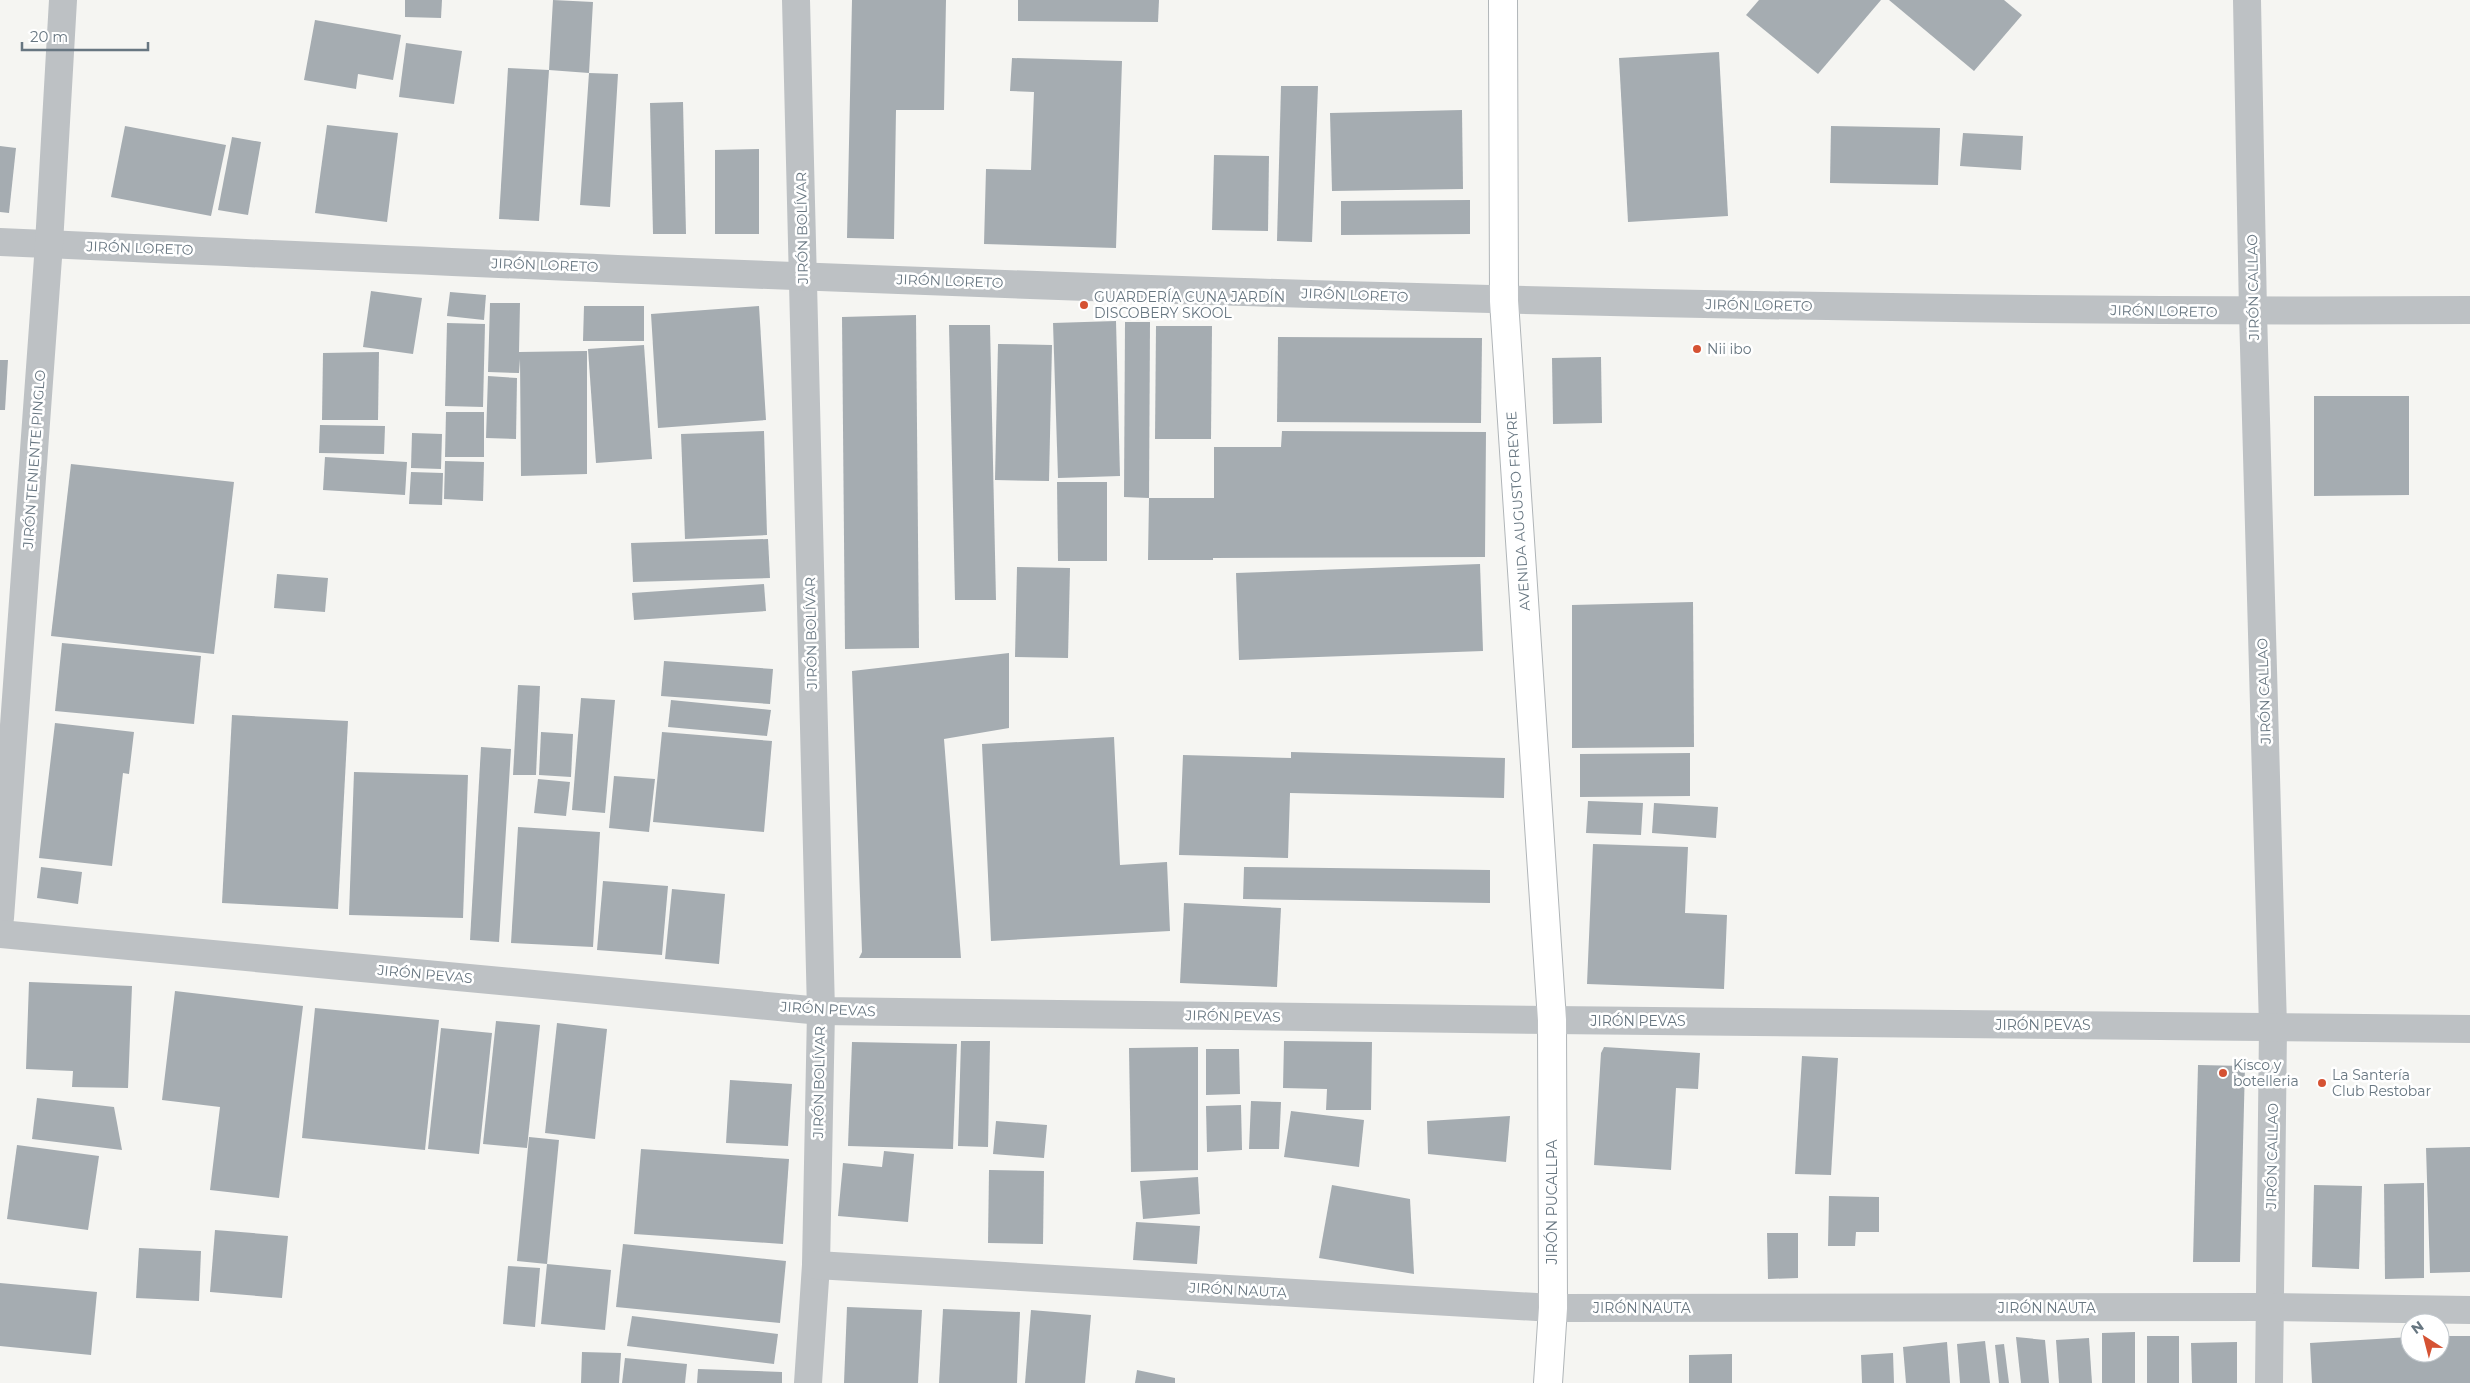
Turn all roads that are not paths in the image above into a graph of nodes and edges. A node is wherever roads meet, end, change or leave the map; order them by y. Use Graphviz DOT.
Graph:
graph roads {
  1 [pos="63,0"];
  2 [pos="796,0"];
  3 [pos="1503,0"];
  4 [pos="2247,0"];
  5 [pos="0,242"];
  6 [pos="49,244"];
  7 [pos="803,276"];
  8 [pos="1504,301"];
  9 [pos="2470,310"];
  10 [pos="2253,312"];
  11 [pos="0,918"];
  12 [pos="0,934"];
  13 [pos="821,1011"];
  14 [pos="1552,1020"];
  15 [pos="2273,1027"];
  16 [pos="2470,1029"];
  17 [pos="816,1265"];
  18 [pos="2271,1307"];
  19 [pos="1552,1308"];
  20 [pos="2470,1310"];
  21 [pos="808,1383"];
  22 [pos="1548,1383"];
  23 [pos="2269,1383"];
  1 -- 6 [label="street, JIRÓN TENIENTE PINGLO"];
  2 -- 7 [label="street, JIRÓN BOLÍVAR"];
  3 -- 8 [label="main road, AVENIDA AUGUSTO FREYRE"];
  4 -- 10 [label="street, JIRÓN CALLAO"];
  5 -- 6 [label="street, JIRÓN LORETO"];
  6 -- 7 [label="street, JIRÓN LORETO"];
  6 -- 11 [label="street, JIRÓN TENIENTE PINGLO"];
  7 -- 8 [label="street, JIRÓN LORETO"];
  7 -- 13 [label="street, JIRÓN BOLÍVAR"];
  8 -- 10 [label="street, JIRÓN LORETO"];
  8 -- 14 [label="main road, AVENIDA AUGUSTO FREYRE"];
  9 -- 10 [label="street, JIRÓN LORETO"];
  10 -- 15 [label="street, JIRÓN CALLAO"];
  12 -- 13 [label="street, JIRÓN PEVAS"];
  13 -- 14 [label="street, JIRÓN PEVAS"];
  13 -- 17 [label="street, JIRÓN BOLÍVAR"];
  14 -- 15 [label="street, JIRÓN PEVAS"];
  14 -- 19 [label="main road, JIRÓN PUCALLPA"];
  15 -- 16 [label="street, JIRÓN PEVAS"];
  15 -- 18 [label="street, JIRÓN CALLAO"];
  17 -- 19 [label="street, JIRÓN NAUTA"];
  17 -- 21 [label="street, JIRÓN BOLÍVAR"];
  18 -- 19 [label="street, JIRÓN NAUTA"];
  18 -- 20 [label="street, JIRÓN NAUTA"];
  18 -- 23 [label="street, JIRÓN CALLAO"];
  19 -- 22 [label="main road, JIRÓN PUCALLPA"];
}
